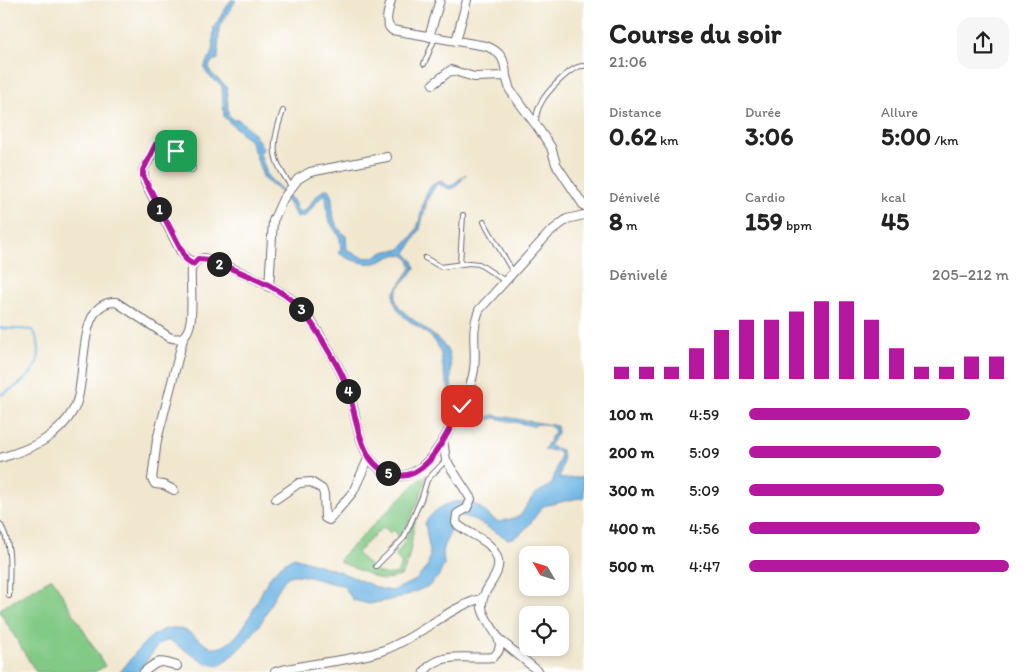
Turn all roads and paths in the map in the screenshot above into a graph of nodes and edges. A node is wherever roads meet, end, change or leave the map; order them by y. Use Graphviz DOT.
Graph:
graph roads {
  1 [pos="391,0"];
  2 [pos="440,0"];
  3 [pos="467,0"];
  4 [pos="432,37"];
  5 [pos="456,41"];
  6 [pos="424,64"];
  7 [pos="584,66"];
  8 [pos="506,76"];
  9 [pos="433,84"];
  10 [pos="283,112"];
  11 [pos="536,124"];
  12 [pos="387,157"];
  13 [pos="191,168"];
  14 [pos="292,187"];
  15 [pos="584,206"];
  16 [pos="584,215"];
  17 [pos="463,216"];
  18 [pos="484,222"];
  19 [pos="425,258"];
  20 [pos="193,264"];
  21 [pos="460,264"];
  22 [pos="513,272"];
  23 [pos="505,281"];
  24 [pos="269,287"];
  25 [pos="183,339"];
  26 [pos="443,440"];
  27 [pos="369,457"];
  28 [pos="0,458"];
  29 [pos="446,460"];
  30 [pos="174,490"];
  31 [pos="276,499"];
  32 [pos="0,524"];
  33 [pos="376,566"];
  34 [pos="9,596"];
  35 [pos="482,598"];
  36 [pos="500,640"];
  37 [pos="177,666"];
  38 [pos="144,672"];
  39 [pos="275,672"];
  40 [pos="424,672"];
  41 [pos="539,672"];
  1 -- 4 [label="street"];
  2 -- 4 [label="street"];
  3 -- 5 [label="street"];
  4 -- 5 [label="street"];
  4 -- 6 [label="lane"];
  5 -- 8 [label="street"];
  7 -- 11 [label="lane"];
  8 -- 9 [label="street"];
  8 -- 11 [label="street"];
  10 -- 14 [label="lane"];
  11 -- 15 [label="street"];
  12 -- 14 [label="street"];
  13 -- 20 [label="street"];
  14 -- 24 [label="street"];
  16 -- 22 [label="street"];
  17 -- 21 [label="lane"];
  18 -- 22 [label="lane"];
  19 -- 21 [label="lane"];
  20 -- 24 [label="street"];
  20 -- 25 [label="street"];
  21 -- 23 [label="lane"];
  22 -- 23 [label="street"];
  23 -- 26 [label="street"];
  24 -- 27 [label="street"];
  25 -- 28 [label="street"];
  25 -- 30 [label="street"];
  26 -- 27 [label="street"];
  26 -- 29 [label="street"];
  27 -- 31 [label="street"];
  29 -- 33 [label="lane"];
  29 -- 35 [label="street"];
  32 -- 34 [label="lane"];
  35 -- 36 [label="street"];
  35 -- 39 [label="street"];
  36 -- 40 [label="street"];
  36 -- 41 [label="street"];
  37 -- 38 [label="street"];
}
